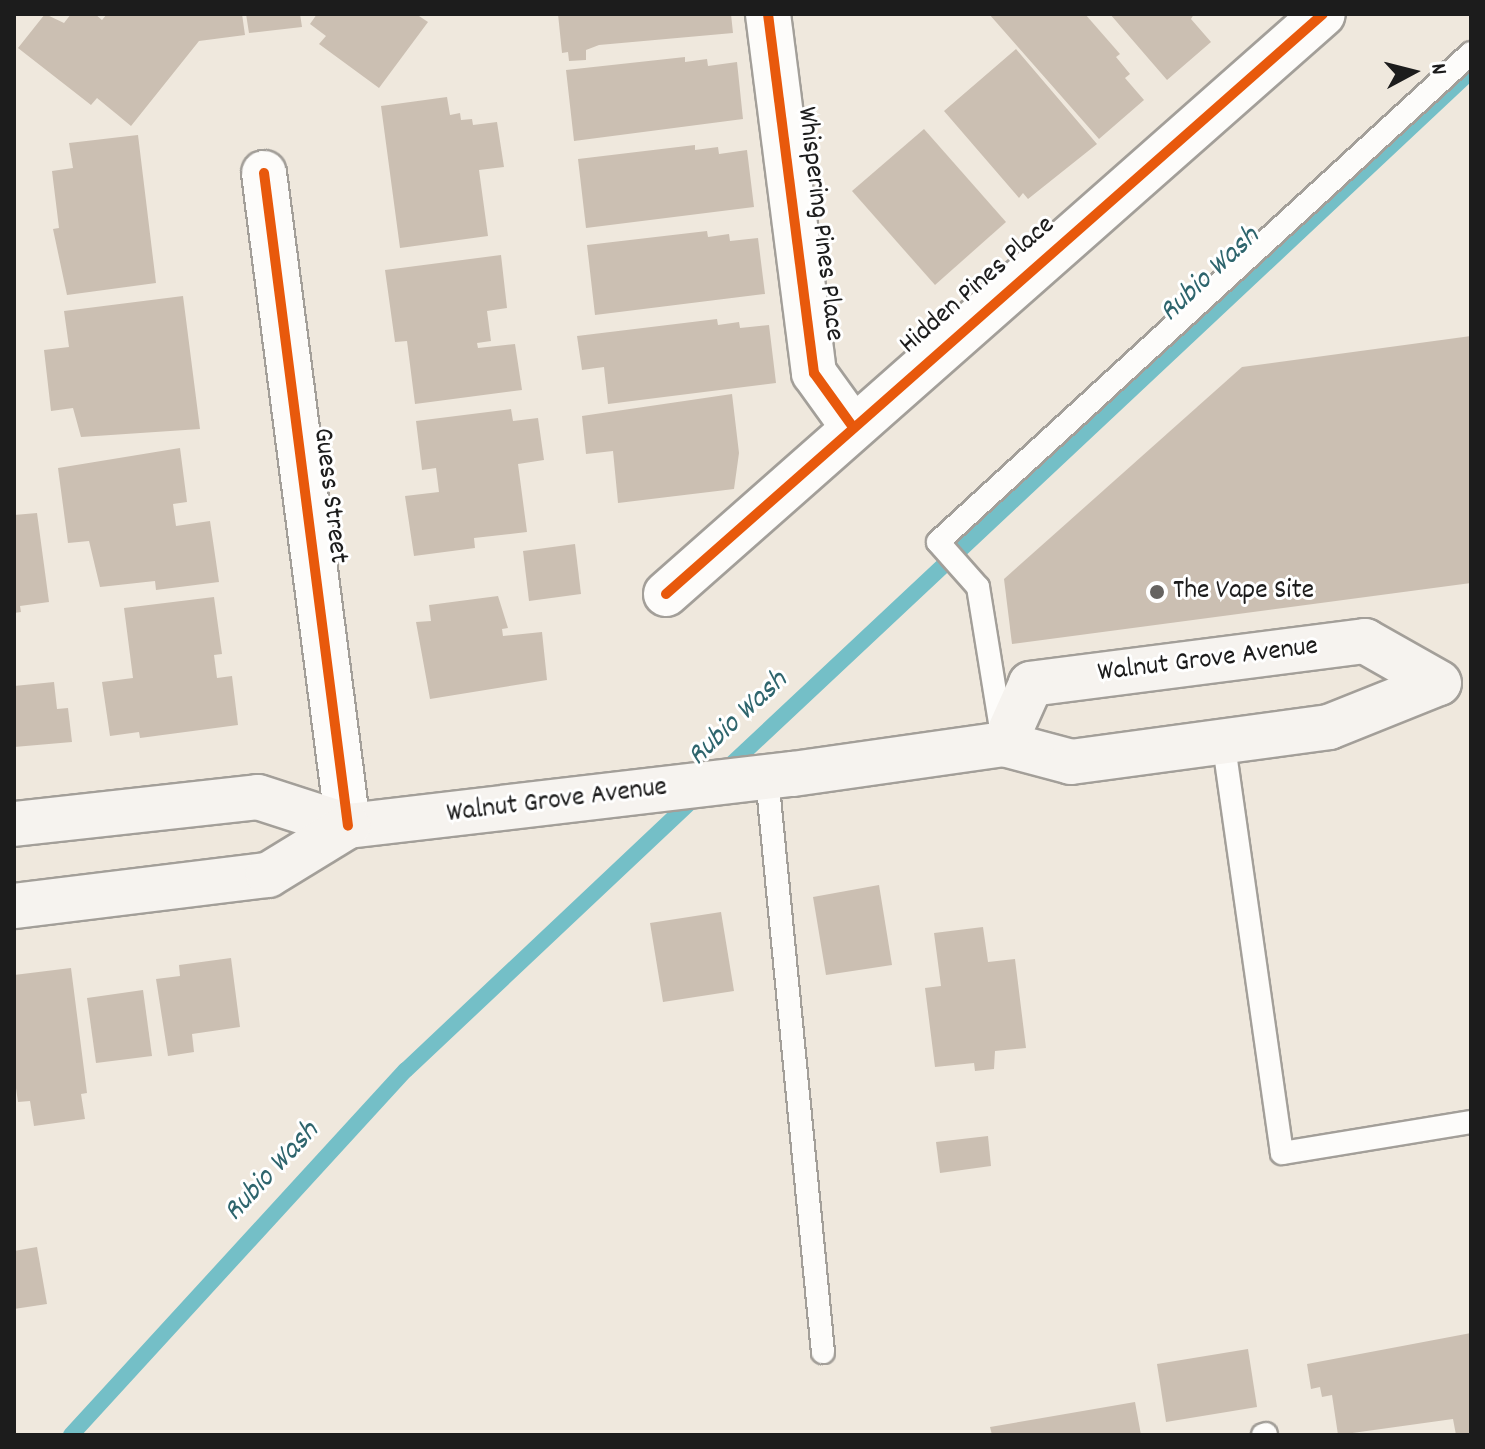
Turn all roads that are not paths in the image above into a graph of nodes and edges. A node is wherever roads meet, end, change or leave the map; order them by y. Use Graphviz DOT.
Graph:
graph roads {
  1 [pos="768,14"];
  2 [pos="1323,14"];
  3 [pos="1470,57"];
  4 [pos="264,173"];
  5 [pos="853,427"];
  6 [pos="666,594"];
  7 [pos="1455,683"];
  8 [pos="1223,739"];
  9 [pos="1004,744"];
  10 [pos="780,776"];
  11 [pos="14,824"];
  12 [pos="348,826"];
  13 [pos="14,906"];
  14 [pos="1471,1122"];
  15 [pos="823,1352"];
  1 -- 5 [label="street, Whispering Pines Place"];
  2 -- 5 [label="street, Hidden Pines Place"];
  3 -- 9 [label="lane"];
  4 -- 12 [label="street, Guess Street"];
  5 -- 6 [label="street, Hidden Pines Place"];
  7 -- 8 [label="main road, Walnut Grove Avenue"];
  7 -- 9 [label="main road, Walnut Grove Avenue"];
  8 -- 9 [label="main road, Walnut Grove Avenue"];
  8 -- 14 [label="lane"];
  9 -- 10 [label="main road, Walnut Grove Avenue"];
  10 -- 12 [label="main road, Walnut Grove Avenue"];
  10 -- 15 [label="lane"];
  11 -- 12 [label="main road, Walnut Grove Avenue"];
  12 -- 13 [label="main road, Walnut Grove Avenue"];
}
